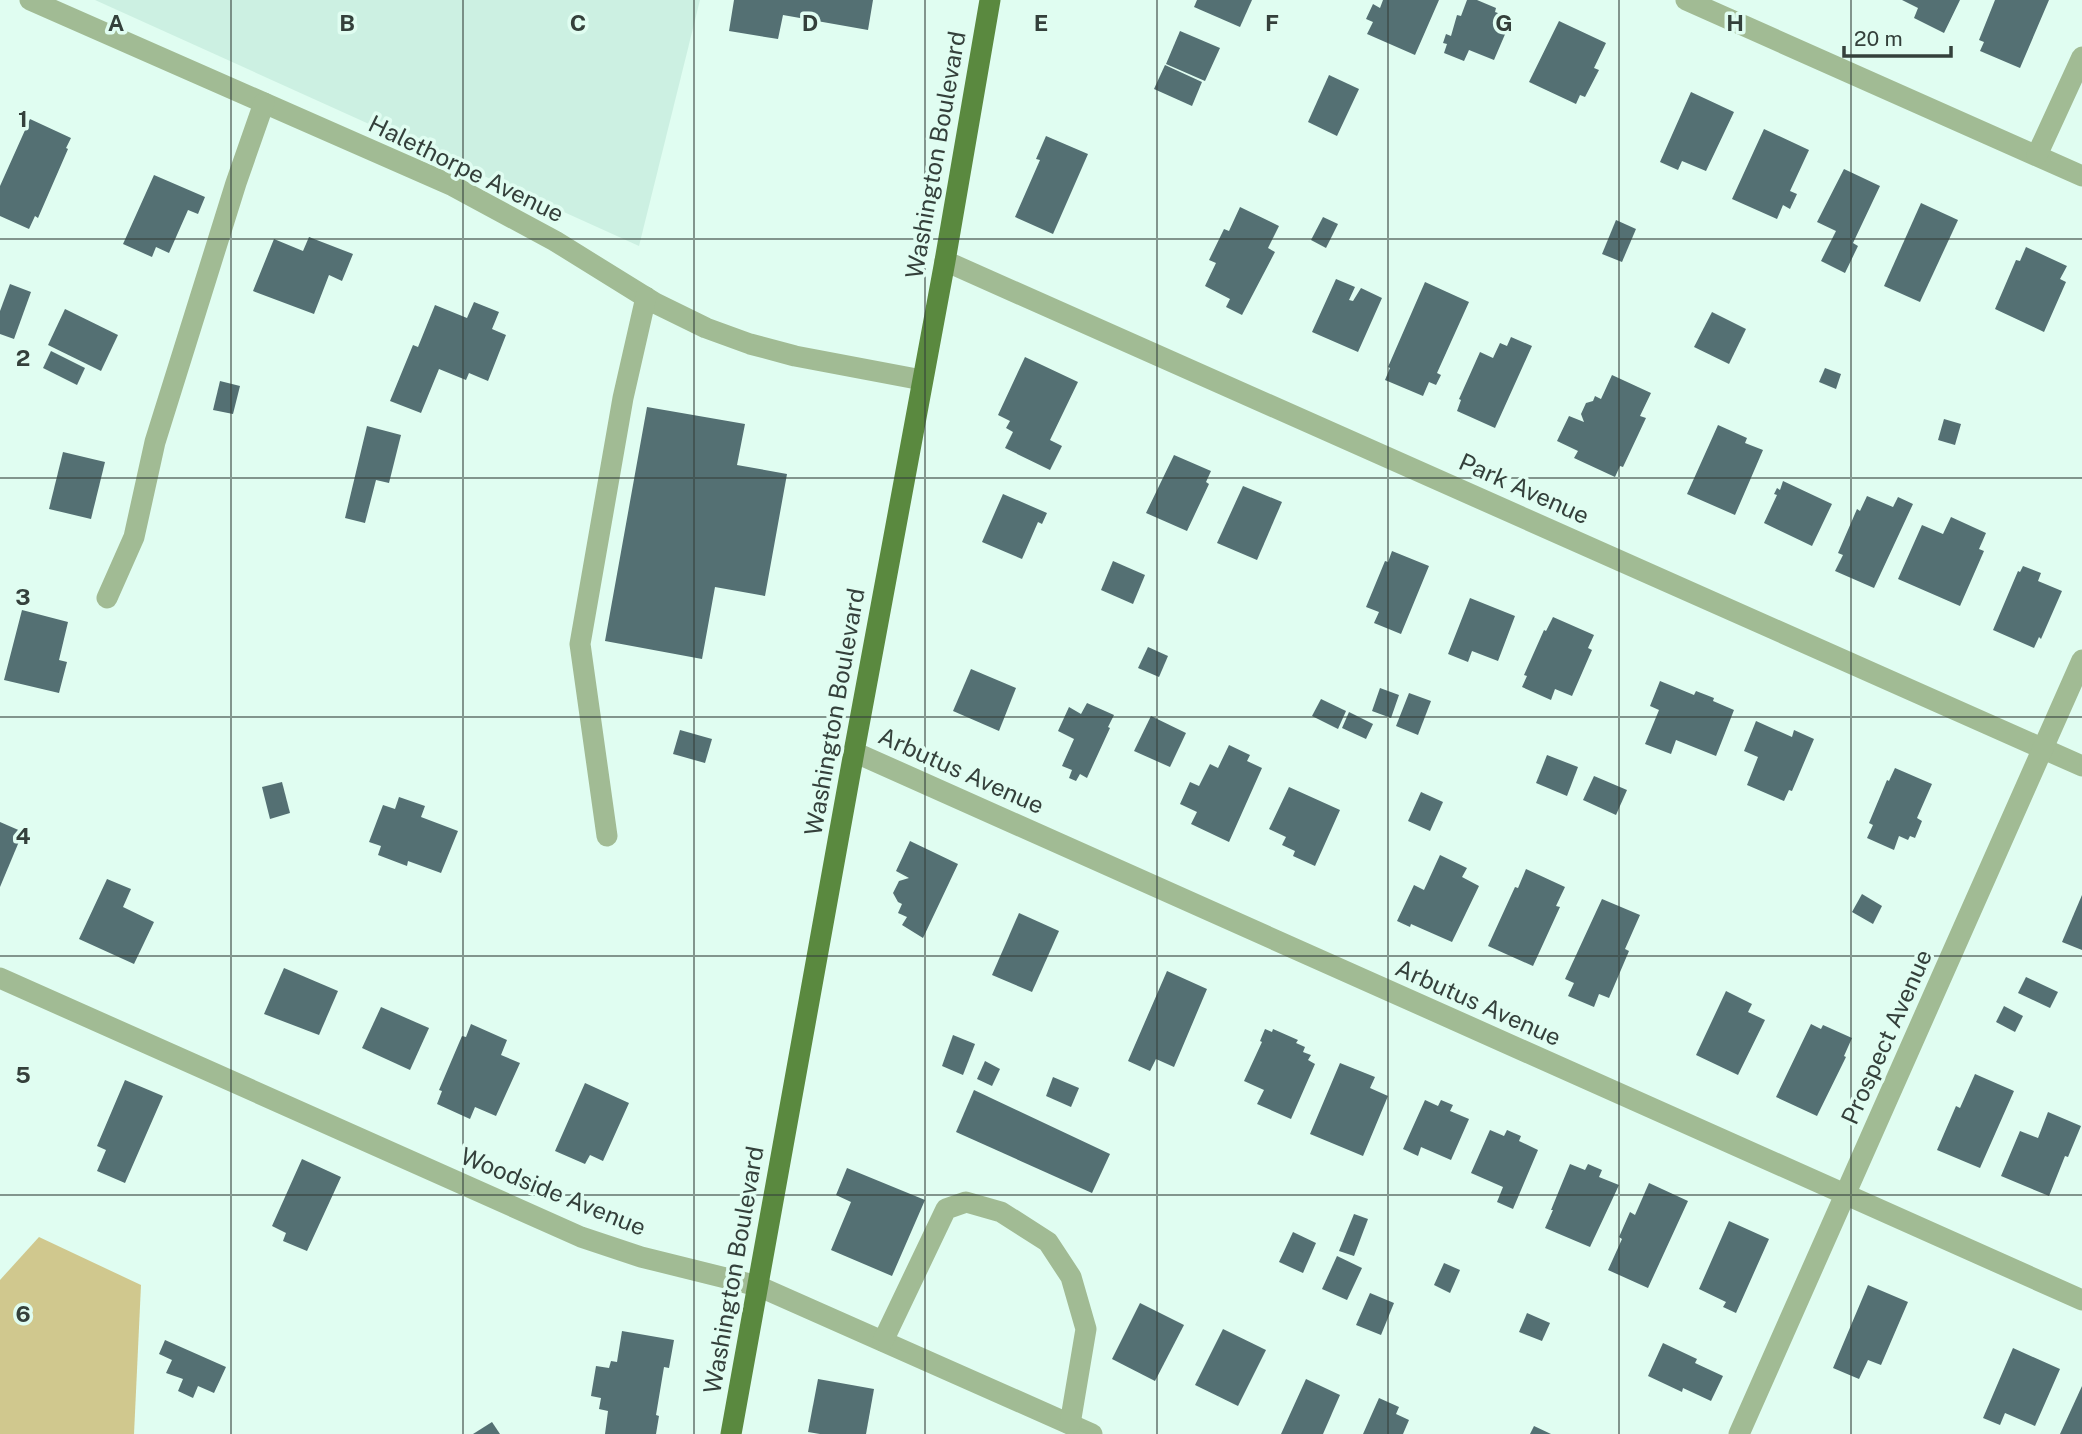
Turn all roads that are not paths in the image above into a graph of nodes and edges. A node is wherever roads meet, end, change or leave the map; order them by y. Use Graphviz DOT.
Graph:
graph roads {
  1 [pos="30,0"];
  2 [pos="990,0"];
  3 [pos="1686,0"];
  4 [pos="2082,58"];
  5 [pos="264,103"];
  6 [pos="2037,155"];
  7 [pos="2082,176"];
  8 [pos="945,261"];
  9 [pos="646,297"];
  10 [pos="922,380"];
  11 [pos="107,597"];
  12 [pos="2082,660"];
  13 [pos="2042,748"];
  14 [pos="854,751"];
  15 [pos="2082,766"];
  16 [pos="607,836"];
  17 [pos="0,978"];
  18 [pos="1846,1196"];
  19 [pos="758,1286"];
  20 [pos="2082,1300"];
  21 [pos="883,1341"];
  22 [pos="1070,1424"];
  23 [pos="731,1434"];
  24 [pos="1092,1434"];
  25 [pos="1739,1434"];
  1 -- 5 [label="street, Halethorpe Avenue"];
  2 -- 8 [label="main road, Washington Boulevard"];
  3 -- 6 [label="street"];
  4 -- 6 [label="street"];
  5 -- 9 [label="street, Halethorpe Avenue"];
  5 -- 11 [label="street"];
  6 -- 7 [label="street"];
  8 -- 10 [label="main road, Washington Boulevard"];
  8 -- 13 [label="street, Park Avenue"];
  9 -- 10 [label="street, Halethorpe Avenue"];
  9 -- 16 [label="street"];
  10 -- 14 [label="main road, Washington Boulevard"];
  12 -- 13 [label="street, Prospect Avenue"];
  13 -- 15 [label="street, Park Avenue"];
  13 -- 18 [label="street, Prospect Avenue"];
  14 -- 18 [label="street, Arbutus Avenue"];
  14 -- 19 [label="main road, Washington Boulevard"];
  17 -- 19 [label="street, Woodside Avenue"];
  18 -- 20 [label="street, Arbutus Avenue"];
  18 -- 25 [label="street, Prospect Avenue"];
  19 -- 21 [label="street, Woodside Avenue"];
  19 -- 23 [label="main road, Washington Boulevard"];
  21 -- 22 [label="street, Woodside Avenue"];
  21 -- 22 [label="street"];
  22 -- 24 [label="street, Woodside Avenue"];
}
